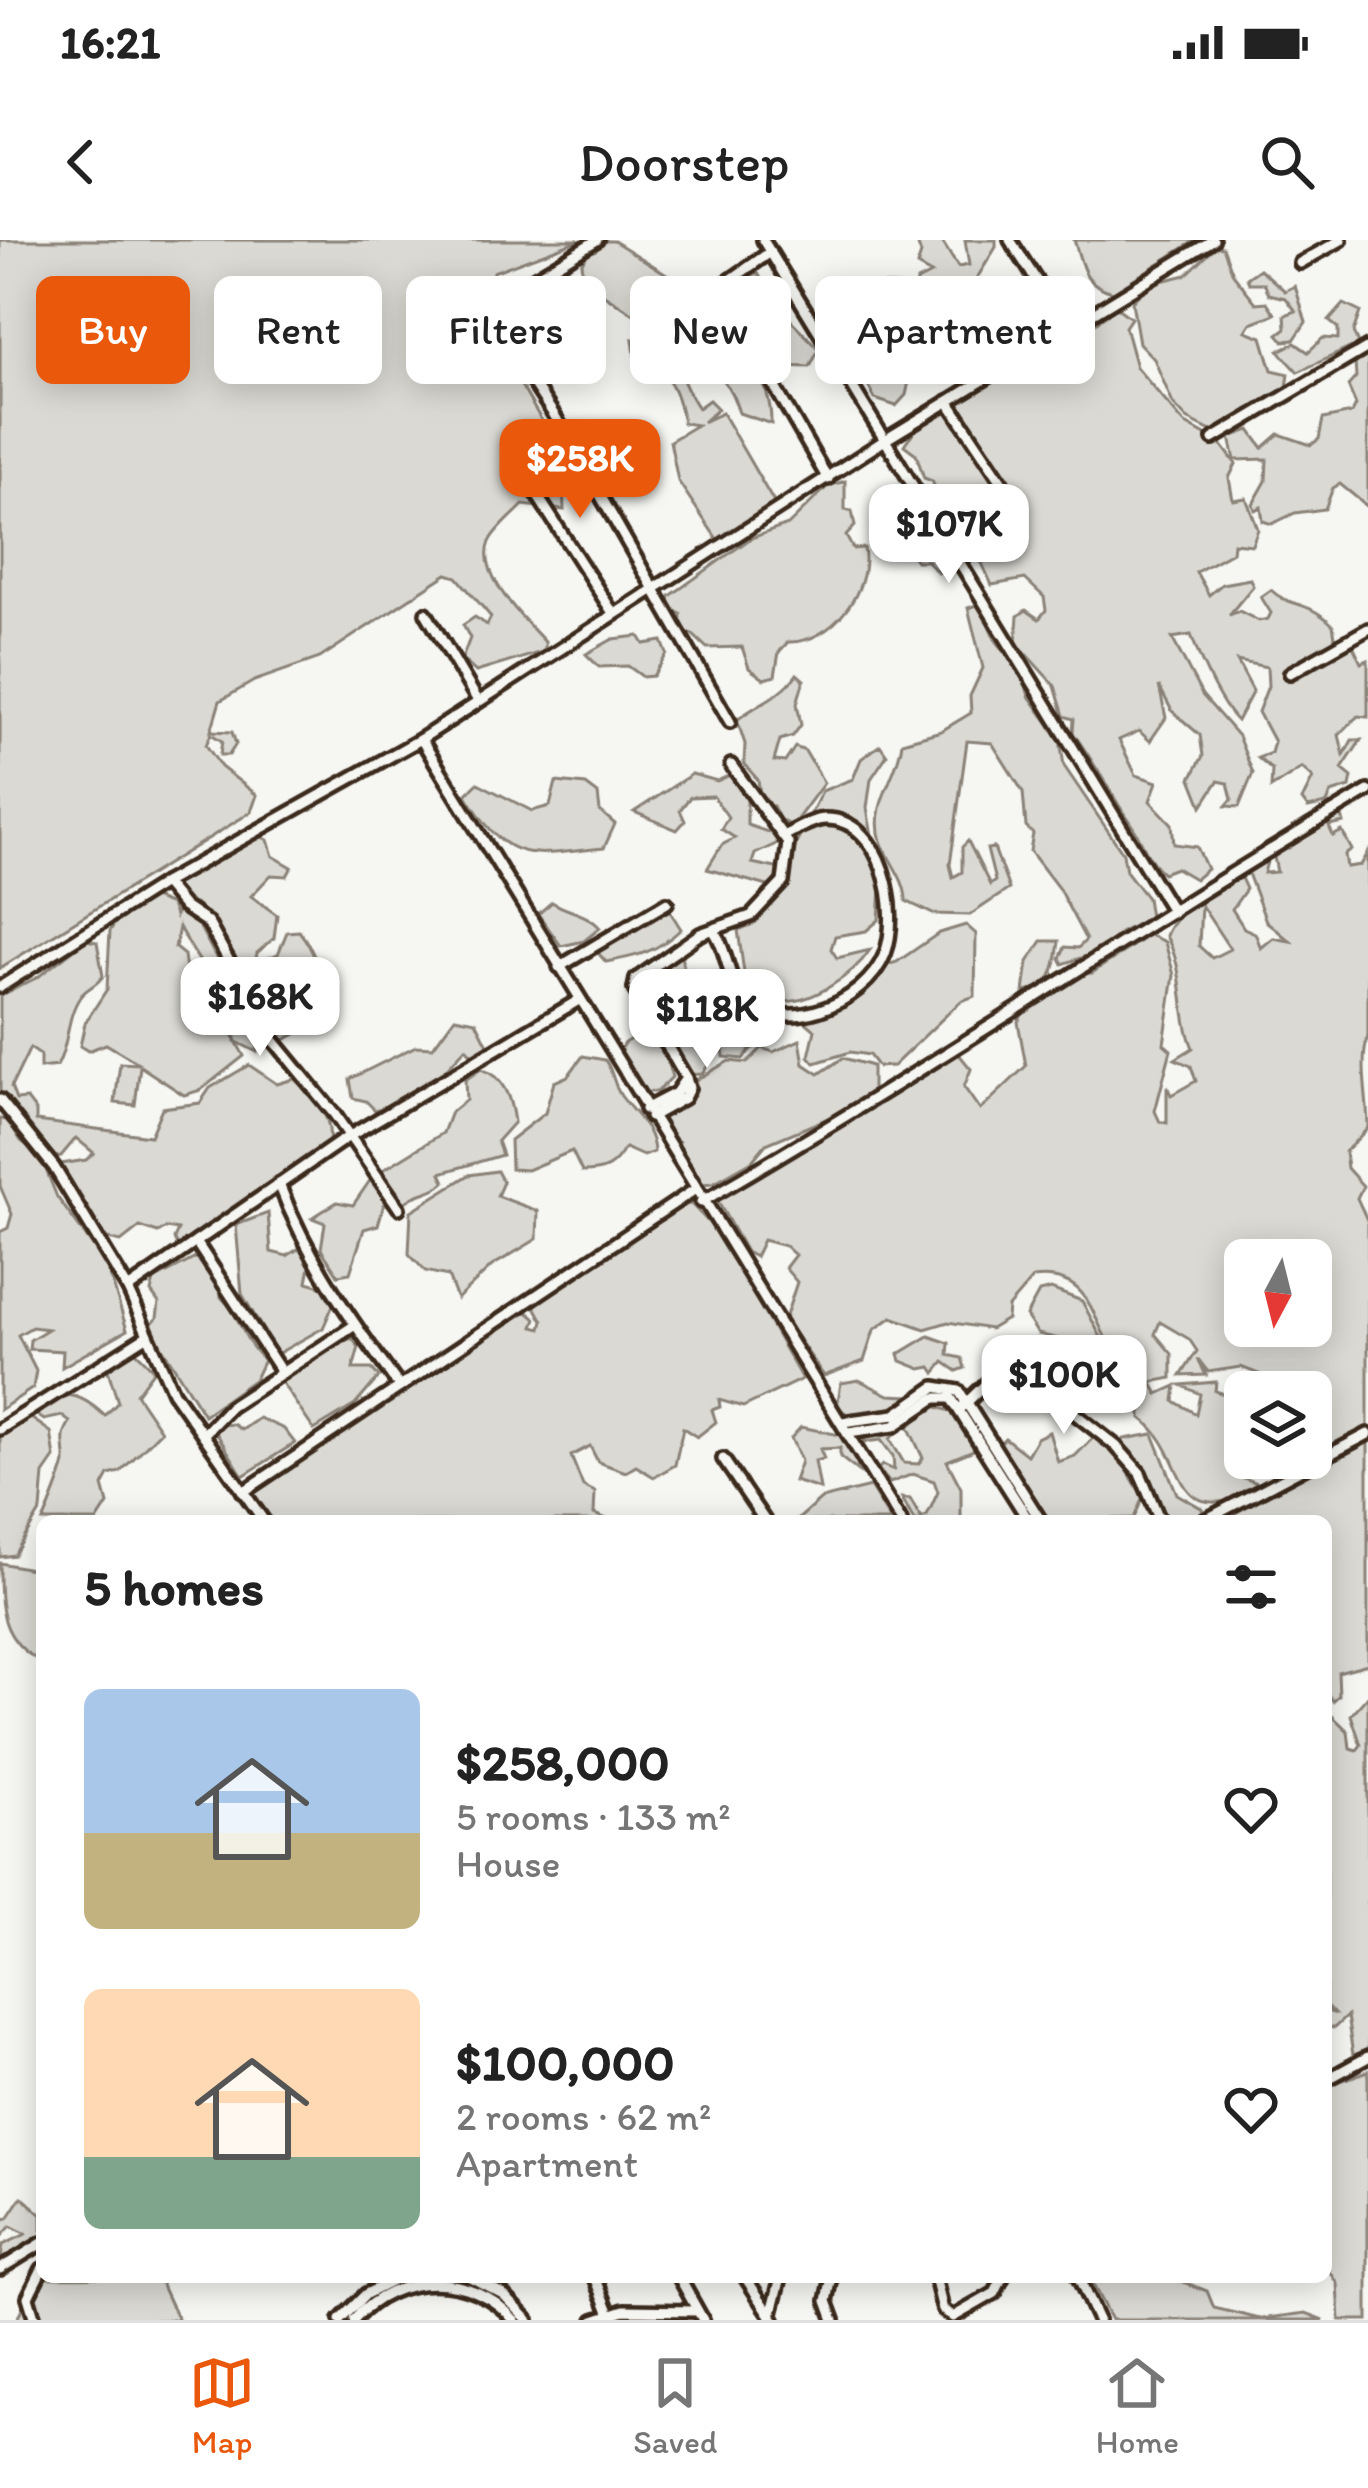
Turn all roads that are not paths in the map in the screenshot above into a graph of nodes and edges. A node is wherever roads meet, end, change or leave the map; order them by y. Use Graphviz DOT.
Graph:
graph roads {
  1 [pos="597,240"];
  2 [pos="763,240"];
  3 [pos="1010,240"];
  4 [pos="1213,240"];
  5 [pos="1340,240"];
  6 [pos="769,253"];
  7 [pos="1300,263"];
  8 [pos="1034,276"];
  9 [pos="1095,312"];
  10 [pos="1368,346"];
  11 [pos="976,384"];
  12 [pos="948,401"];
  13 [pos="1213,439"];
  14 [pos="885,440"];
  15 [pos="510,453"];
  16 [pos="828,478"];
  17 [pos="1001,482"];
  18 [pos="654,586"];
  19 [pos="426,614"];
  20 [pos="613,614"];
  21 [pos="1368,629"];
  22 [pos="1290,673"];
  23 [pos="478,701"];
  24 [pos="730,722"];
  25 [pos="421,739"];
  26 [pos="731,765"];
  27 [pos="1368,791"];
  28 [pos="783,836"];
  29 [pos="164,883"];
  30 [pos="667,903"];
  31 [pos="1173,912"];
  32 [pos="714,931"];
  33 [pos="559,967"];
  34 [pos="0,987"];
  35 [pos="579,1000"];
  36 [pos="0,1100"];
  37 [pos="647,1113"];
  38 [pos="350,1136"];
  39 [pos="279,1184"];
  40 [pos="694,1190"];
  41 [pos="701,1202"];
  42 [pos="399,1208"];
  43 [pos="196,1242"];
  44 [pos="128,1289"];
  45 [pos="355,1325"];
  46 [pos="146,1336"];
  47 [pos="282,1372"];
  48 [pos="400,1387"];
  49 [pos="964,1406"];
  50 [pos="842,1422"];
  51 [pos="0,1429"];
  52 [pos="205,1433"];
  53 [pos="849,1433"];
  54 [pos="1368,1434"];
  55 [pos="724,1459"];
  56 [pos="243,1492"];
  57 [pos="260,1515"];
  58 [pos="761,1515"];
  59 [pos="897,1515"];
  60 [pos="1026,1515"];
  61 [pos="1037,1515"];
  62 [pos="1158,1515"];
  63 [pos="1214,1515"];
  64 [pos="1368,2057"];
  65 [pos="1332,2077"];
  66 [pos="36,2247"];
  67 [pos="0,2269"];
  68 [pos="36,2281"];
  69 [pos="477,2283"];
  70 [pos="597,2283"];
  71 [pos="683,2283"];
  72 [pos="749,2283"];
  73 [pos="780,2283"];
  74 [pos="831,2283"];
  75 [pos="936,2283"];
  76 [pos="1001,2283"];
  77 [pos="1081,2283"];
  78 [pos="380,2285"];
  79 [pos="610,2314"];
  80 [pos="515,2315"];
  81 [pos="700,2315"];
  82 [pos="772,2318"];
  83 [pos="953,2319"];
  84 [pos="35,2320"];
  85 [pos="340,2320"];
  86 [pos="354,2320"];
  87 [pos="528,2320"];
  88 [pos="594,2320"];
  89 [pos="834,2320"];
  90 [pos="1098,2320"];
  1 -- 18 [label="street"];
  2 -- 6 [label="street"];
  3 -- 8 [label="street"];
  4 -- 9 [label="street"];
  5 -- 7 [label="street"];
  6 -- 14 [label="street"];
  6 -- 16 [label="street"];
  10 -- 13 [label="street"];
  11 -- 12 [label="street"];
  12 -- 14 [label="street"];
  12 -- 17 [label="street"];
  14 -- 16 [label="street"];
  14 -- 31 [label="street"];
  15 -- 20 [label="street"];
  16 -- 18 [label="street"];
  18 -- 20 [label="street"];
  18 -- 24 [label="street"];
  19 -- 23 [label="street"];
  20 -- 23 [label="street"];
  21 -- 22 [label="street"];
  23 -- 25 [label="street"];
  25 -- 29 [label="street"];
  25 -- 33 [label="street"];
  26 -- 28 [label="street"];
  27 -- 31 [label="street"];
  28 -- 32 [label="street"];
  28 -- 32 [label="street"];
  29 -- 34 [label="street"];
  29 -- 38 [label="street"];
  30 -- 33 [label="street"];
  31 -- 41 [label="street"];
  32 -- 37 [label="street"];
  33 -- 35 [label="street"];
  35 -- 37 [label="street"];
  35 -- 38 [label="street"];
  36 -- 44 [label="street"];
  37 -- 40 [label="street"];
  38 -- 39 [label="street"];
  38 -- 42 [label="street"];
  39 -- 43 [label="street"];
  39 -- 45 [label="street"];
  40 -- 41 [label="street"];
  40 -- 48 [label="street"];
  41 -- 50 [label="street"];
  43 -- 44 [label="street"];
  43 -- 47 [label="street"];
  44 -- 46 [label="street"];
  45 -- 47 [label="street"];
  45 -- 48 [label="street"];
  46 -- 51 [label="street"];
  46 -- 52 [label="street"];
  47 -- 52 [label="street"];
  48 -- 56 [label="street"];
  49 -- 50 [label="street"];
  49 -- 53 [label="street"];
  49 -- 60 [label="street"];
  49 -- 61 [label="street"];
  49 -- 62 [label="street"];
  50 -- 53 [label="street"];
  52 -- 56 [label="street"];
  53 -- 59 [label="street"];
  54 -- 63 [label="street"];
  55 -- 58 [label="street"];
  56 -- 57 [label="street"];
  64 -- 65 [label="street"];
  66 -- 67 [label="street"];
  68 -- 84 [label="street"];
  69 -- 80 [label="street"];
  70 -- 79 [label="street"];
  71 -- 81 [label="street"];
  72 -- 82 [label="street"];
  73 -- 82 [label="street"];
  74 -- 89 [label="street"];
  75 -- 83 [label="street"];
  76 -- 83 [label="street"];
  77 -- 90 [label="street"];
  78 -- 80 [label="street"];
  78 -- 85 [label="street"];
  78 -- 86 [label="street"];
  79 -- 81 [label="street"];
  79 -- 88 [label="street"];
  80 -- 87 [label="street"];
}
